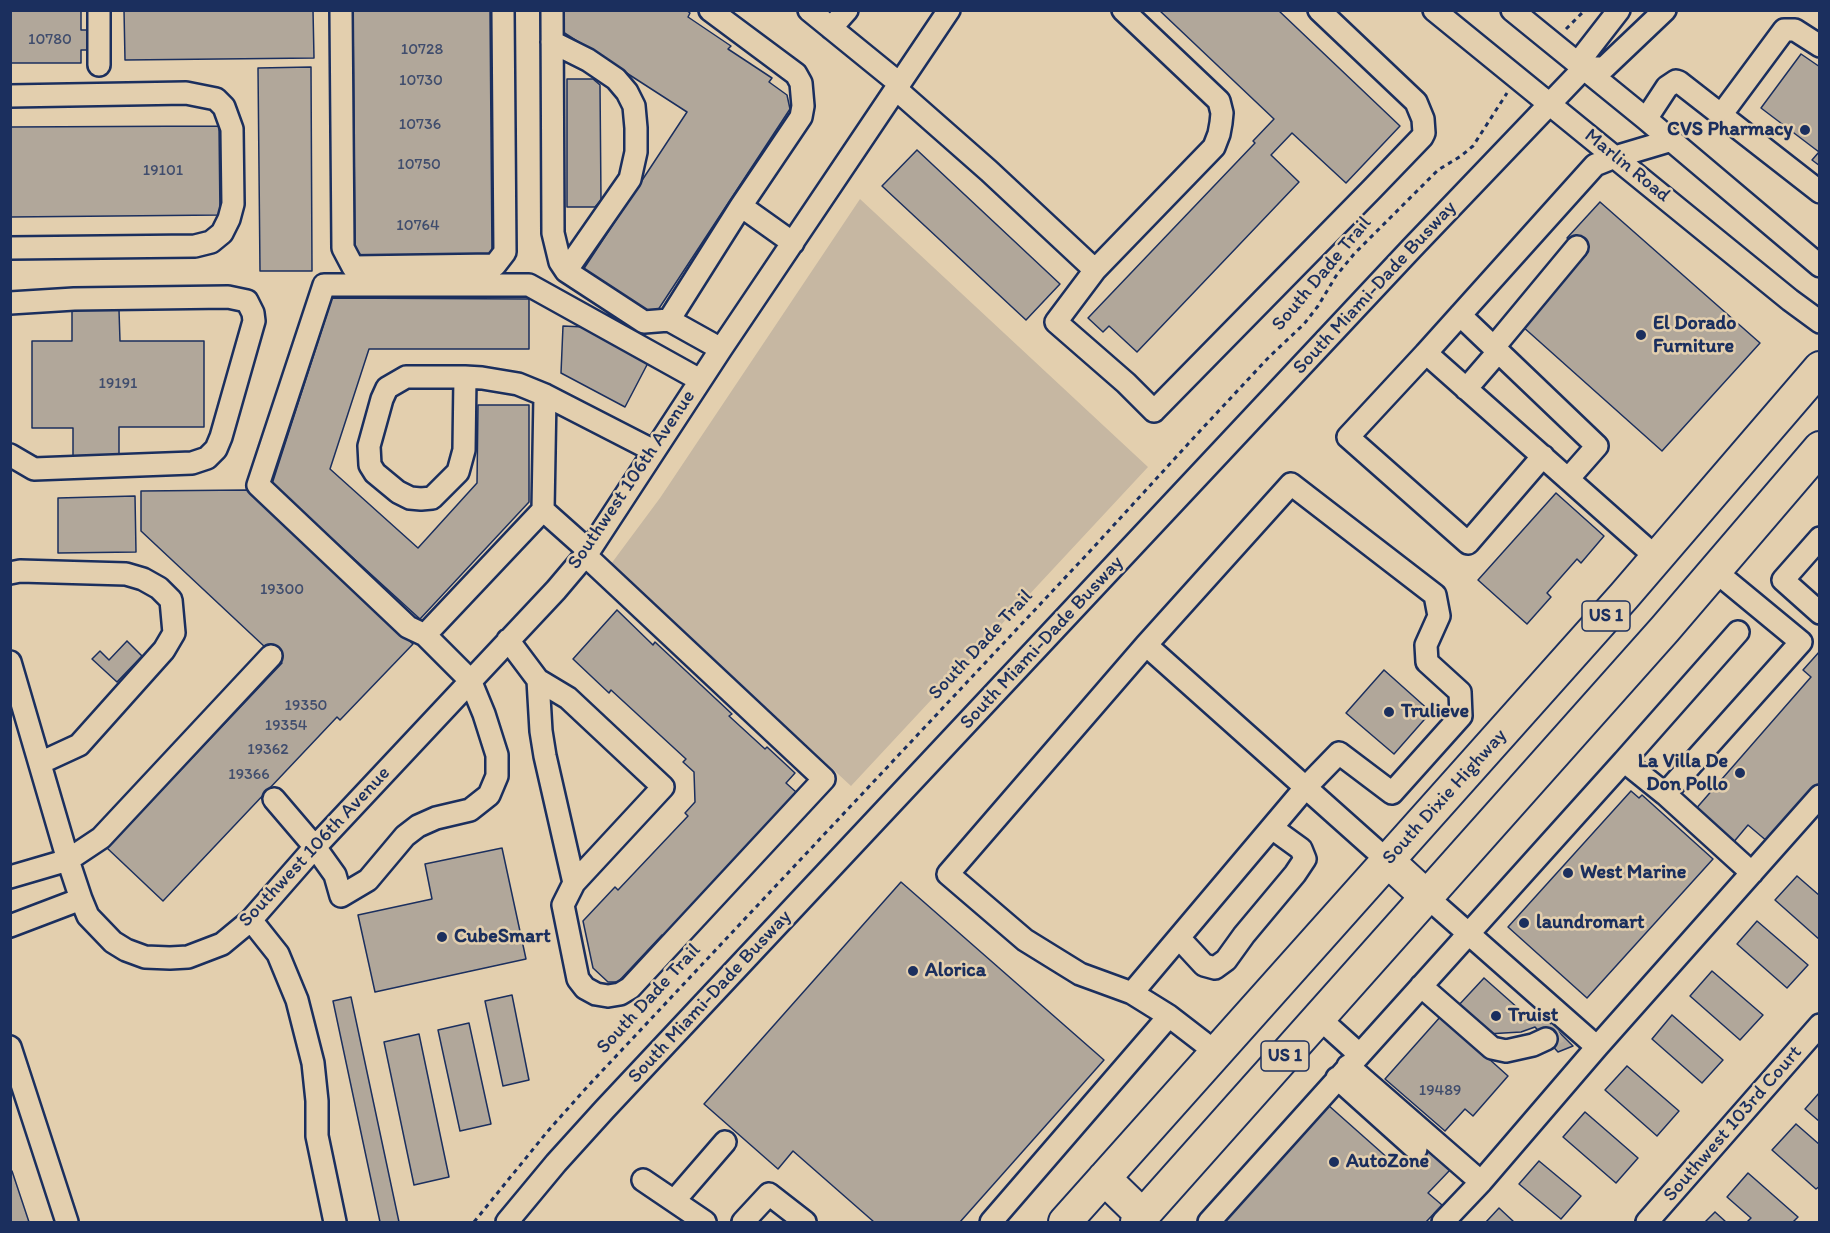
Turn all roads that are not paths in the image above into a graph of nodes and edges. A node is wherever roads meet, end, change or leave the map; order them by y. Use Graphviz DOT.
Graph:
graph roads {
  1 [pos="99,10"];
  2 [pos="341,10"];
  3 [pos="502,10"];
  4 [pos="552,10"];
  5 [pos="710,10"];
  6 [pos="809,10"];
  7 [pos="847,10"];
  8 [pos="949,10"];
  9 [pos="1123,10"];
  10 [pos="1319,10"];
  11 [pos="1434,10"];
  12 [pos="1512,10"];
  13 [pos="1619,10"];
  14 [pos="1665,10"];
  15 [pos="831,28"];
  16 [pos="552,42"];
  17 [pos="1820,46"];
  18 [pos="99,65"];
  19 [pos="1584,68"];
  20 [pos="898,87"];
  21 [pos="10,96"];
  22 [pos="1550,103"];
  23 [pos="1721,115"];
  24 [pos="1646,119"];
  25 [pos="1672,141"];
  26 [pos="1615,157"];
  27 [pos="1820,192"];
  28 [pos="741,206"];
  29 [pos="793,243"];
  30 [pos="1573,244"];
  31 [pos="10,248"];
  32 [pos="1820,266"];
  33 [pos="1095,270"];
  34 [pos="566,271"];
  35 [pos="10,303"];
  36 [pos="1460,315"];
  37 [pos="669,320"];
  38 [pos="1820,322"];
  39 [pos="1493,346"];
  40 [pos="721,349"];
  41 [pos="1426,353"];
  42 [pos="1820,368"];
  43 [pos="465,377"];
  44 [pos="700,380"];
  45 [pos="1466,389"];
  46 [pos="545,395"];
  47 [pos="1820,448"];
  48 [pos="654,451"];
  49 [pos="10,455"];
  50 [pos="1543,456"];
  51 [pos="1568,479"];
  52 [pos="543,510"];
  53 [pos="1820,538"];
  54 [pos="587,553"];
  55 [pos="1657,558"];
  56 [pos="1715,571"];
  57 [pos="10,573"];
  58 [pos="1820,613"];
  59 [pos="1820,623"];
  60 [pos="1738,632"];
  61 [pos="425,635"];
  62 [pos="508,640"];
  63 [pos="1802,642"];
  64 [pos="1146,645"];
  65 [pos="271,656"];
  66 [pos="10,662"];
  67 [pos="470,680"];
  68 [pos="538,680"];
  69 [pos="1624,761"];
  70 [pos="40,763"];
  71 [pos="1306,787"];
  72 [pos="1665,794"];
  73 [pos="1820,796"];
  74 [pos="274,799"];
  75 [pos="1272,828"];
  76 [pos="315,847"];
  77 [pos="68,860"];
  78 [pos="1388,861"];
  79 [pos="1752,873"];
  80 [pos="10,877"];
  81 [pos="574,883"];
  82 [pos="1427,897"];
  83 [pos="81,899"];
  84 [pos="251,920"];
  85 [pos="10,926"];
  86 [pos="1468,934"];
  87 [pos="1179,938"];
  88 [pos="1421,986"];
  89 [pos="1132,993"];
  90 [pos="1169,1016"];
  91 [pos="1319,1018"];
  92 [pos="1820,1025"];
  93 [pos="1558,1031"];
  94 [pos="10,1047"];
  95 [pos="1597,1047"];
  96 [pos="1217,1053"];
  97 [pos="1344,1071"];
  98 [pos="725,1142"];
  99 [pos="1413,1152"];
  100 [pos="1104,1178"];
  101 [pos="643,1180"];
  102 [pos="1481,1182"];
  103 [pos="674,1201"];
  104 [pos="1146,1221"];
  105 [pos="67,1222"];
  106 [pos="335,1222"];
  107 [pos="507,1222"];
  108 [pos="705,1222"];
  109 [pos="743,1222"];
  110 [pos="804,1222"];
  111 [pos="991,1222"];
  112 [pos="1065,1222"];
  113 [pos="1209,1222"];
  114 [pos="1443,1222"];
  115 [pos="1647,1222"];
  1 -- 18 [label="street"];
  2 -- 3 [label="street"];
  4 -- 16 [label="street"];
  5 -- 28 [label="street"];
  6 -- 15 [label="street"];
  7 -- 15 [label="street"];
  8 -- 20 [label="street, Southwest 106th Avenue"];
  9 -- 33 [label="street"];
  10 -- 33 [label="street"];
  11 -- 22 [label="street, Marlin Road"];
  12 -- 19 [label="street"];
  13 -- 19 [label="street, South Miami-Dade Busway"];
  14 -- 19 [label="street"];
  15 -- 20 [label="street"];
  16 -- 34 [label="street"];
  16 -- 34 [label="street"];
  17 -- 23 [label="street"];
  19 -- 22 [label="street, South Miami-Dade Busway"];
  19 -- 24 [label="street"];
  20 -- 29 [label="street, Southwest 106th Avenue"];
  20 -- 33 [label="street"];
  21 -- 31 [label="street"];
  22 -- 26 [label="street, Marlin Road"];
  22 -- 107 [label="street, South Miami-Dade Busway"];
  23 -- 24 [label="street"];
  23 -- 27 [label="street"];
  24 -- 25 [label="street"];
  25 -- 26 [label="street"];
  25 -- 32 [label="street"];
  26 -- 36 [label="street"];
  26 -- 38 [label="street, Marlin Road"];
  28 -- 29 [label="street"];
  28 -- 37 [label="street"];
  29 -- 40 [label="street, Southwest 106th Avenue"];
  30 -- 39 [label="street"];
  34 -- 37 [label="street"];
  35 -- 49 [label="street"];
  36 -- 39 [label="street"];
  36 -- 41 [label="street"];
  37 -- 40 [label="street"];
  39 -- 45 [label="street"];
  39 -- 51 [label="street"];
  40 -- 44 [label="street, Southwest 106th Avenue"];
  41 -- 45 [label="street"];
  41 -- 50 [label="street"];
  42 -- 55 [label="highway, South Dixie Highway / US 1"];
  43 -- 43 [label="street"];
  43 -- 46 [label="street"];
  44 -- 48 [label="street, Southwest 106th Avenue"];
  44 -- 61 [label="street"];
  45 -- 50 [label="street"];
  46 -- 48 [label="street"];
  46 -- 52 [label="street"];
  47 -- 56 [label="highway, US 1"];
  48 -- 54 [label="street, Southwest 106th Avenue"];
  50 -- 51 [label="street"];
  51 -- 55 [label="street"];
  52 -- 54 [label="street"];
  52 -- 61 [label="street"];
  53 -- 58 [label="street"];
  54 -- 62 [label="street, Southwest 106th Avenue"];
  54 -- 81 [label="street"];
  55 -- 78 [label="highway, South Dixie Highway / US 1"];
  56 -- 63 [label="street"];
  56 -- 82 [label="highway, US 1"];
  57 -- 70 [label="street"];
  59 -- 63 [label="street"];
  60 -- 69 [label="street"];
  61 -- 67 [label="street"];
  62 -- 67 [label="street, Southwest 106th Avenue"];
  62 -- 68 [label="street"];
  63 -- 72 [label="street"];
  64 -- 71 [label="street"];
  64 -- 71 [label="street"];
  64 -- 89 [label="street"];
  65 -- 77 [label="street"];
  66 -- 70 [label="street, Southwest 106th Avenue"];
  67 -- 76 [label="street, Southwest 106th Avenue"];
  67 -- 76 [label="street"];
  68 -- 81 [label="street"];
  68 -- 81 [label="street"];
  69 -- 72 [label="street"];
  69 -- 86 [label="street"];
  70 -- 77 [label="street, Southwest 106th Avenue"];
  71 -- 75 [label="street"];
  71 -- 78 [label="street"];
  72 -- 79 [label="street"];
  73 -- 79 [label="street"];
  74 -- 76 [label="street"];
  75 -- 87 [label="street"];
  75 -- 87 [label="street"];
  76 -- 84 [label="street, Southwest 106th Avenue"];
  77 -- 80 [label="street"];
  77 -- 83 [label="street, Southwest 106th Avenue"];
  78 -- 82 [label="highway"];
  78 -- 96 [label="highway, South Dixie Highway / US 1"];
  79 -- 95 [label="street"];
  82 -- 86 [label="street"];
  82 -- 91 [label="highway, US 1"];
  83 -- 84 [label="street, Southwest 106th Avenue"];
  83 -- 85 [label="street"];
  84 -- 106 [label="street"];
  86 -- 88 [label="street"];
  86 -- 93 [label="street"];
  87 -- 89 [label="street"];
  88 -- 93 [label="street"];
  88 -- 97 [label="street"];
  89 -- 90 [label="street"];
  90 -- 96 [label="street"];
  90 -- 111 [label="street"];
  91 -- 97 [label="street"];
  91 -- 104 [label="highway, US 1"];
  92 -- 115 [label="street, Southwest 103rd Court"];
  93 -- 95 [label="street"];
  94 -- 105 [label="street"];
  95 -- 102 [label="street"];
  96 -- 100 [label="highway, South Dixie Highway / US 1"];
  97 -- 99 [label="street"];
  97 -- 102 [label="street"];
  97 -- 113 [label="street"];
  98 -- 103 [label="street"];
  100 -- 104 [label="highway"];
  100 -- 112 [label="highway, South Dixie Highway / US 1"];
  101 -- 103 [label="street"];
  102 -- 114 [label="street"];
  103 -- 108 [label="street"];
  109 -- 110 [label="street"];
}
